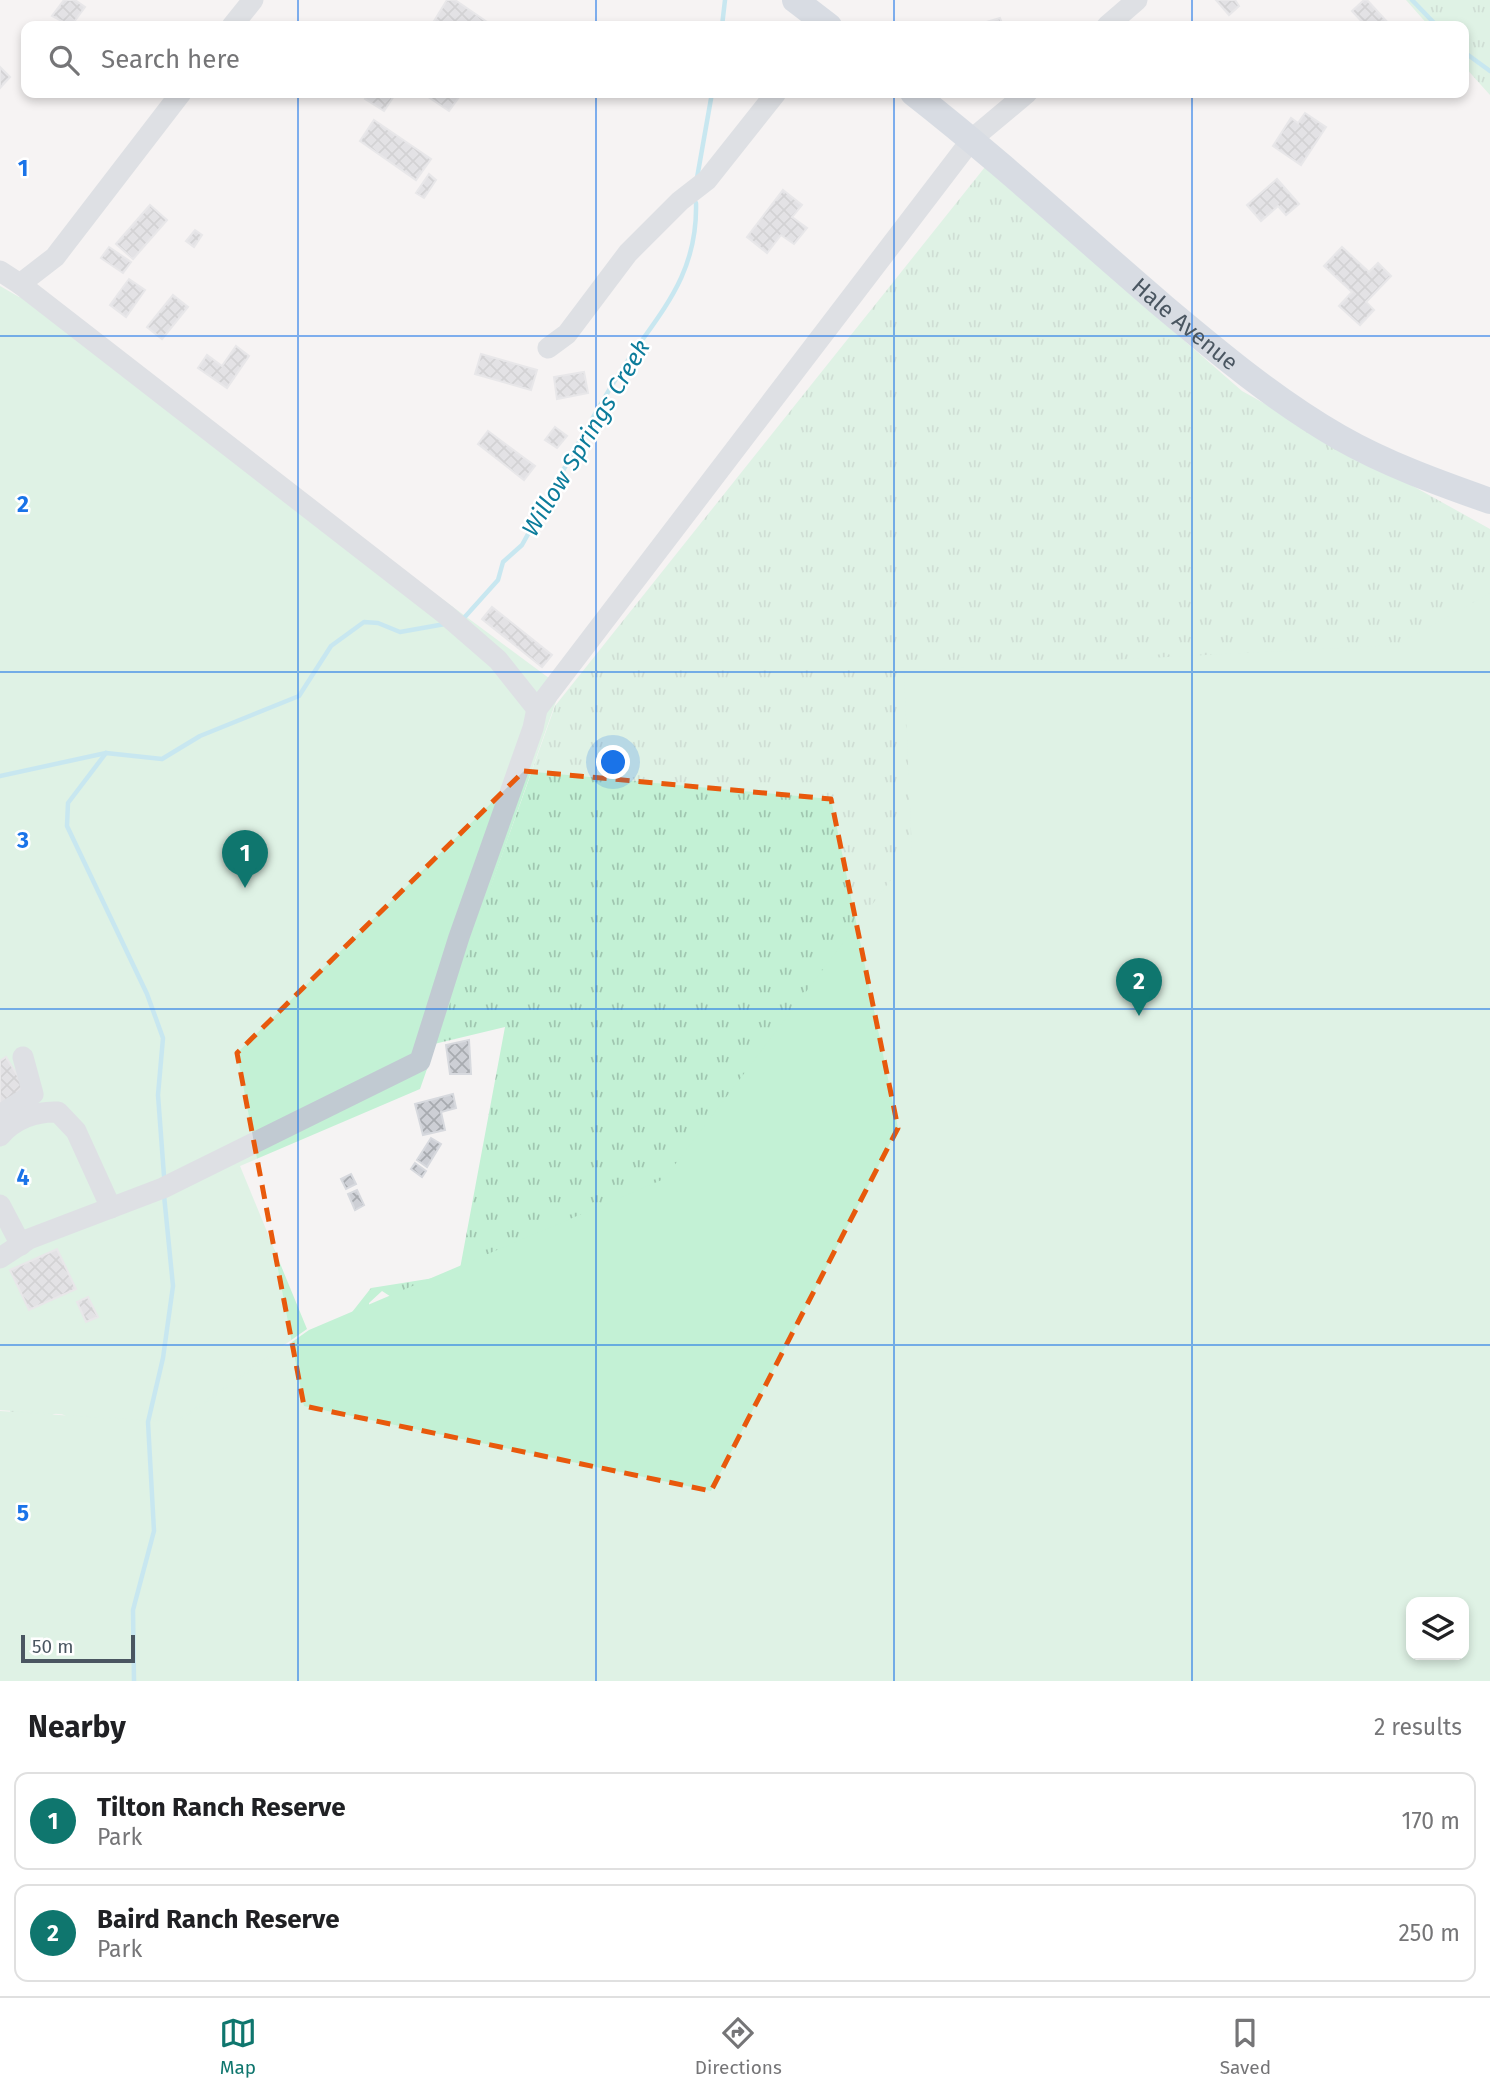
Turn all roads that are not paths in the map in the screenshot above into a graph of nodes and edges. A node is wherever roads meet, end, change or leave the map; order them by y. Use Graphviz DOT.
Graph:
graph roads {
  1 [pos="253,0"];
  2 [pos="795,0"];
  3 [pos="1137,0"];
  4 [pos="236,21"];
  5 [pos="822,21"];
  6 [pos="1113,21"];
  7 [pos="177,98"];
  8 [pos="772,98"];
  9 [pos="920,98"];
  10 [pos="1021,98"];
  11 [pos="972,139"];
  12 [pos="0,271"];
  13 [pos="20,284"];
  14 [pos="548,348"];
  15 [pos="1490,501"];
  16 [pos="537,709"];
  17 [pos="23,1057"];
  18 [pos="0,1115"];
  19 [pos="0,1135"];
  20 [pos="0,1205"];
  21 [pos="111,1208"];
  22 [pos="21,1245"];
  23 [pos="0,1258"];
  1 -- 4 [label="street"];
  2 -- 5 [label="main road"];
  3 -- 6 [label="street"];
  7 -- 13 [label="street"];
  8 -- 14 [label="street"];
  9 -- 11 [label="main road, Hale Avenue"];
  10 -- 11 [label="street"];
  11 -- 15 [label="main road, Hale Avenue"];
  11 -- 16 [label="street"];
  12 -- 13 [label="street"];
  13 -- 16 [label="street"];
  16 -- 21 [label="street"];
  17 -- 18 [label="street"];
  19 -- 21 [label="street"];
  20 -- 22 [label="street"];
  21 -- 22 [label="street"];
  22 -- 23 [label="street"];
}
